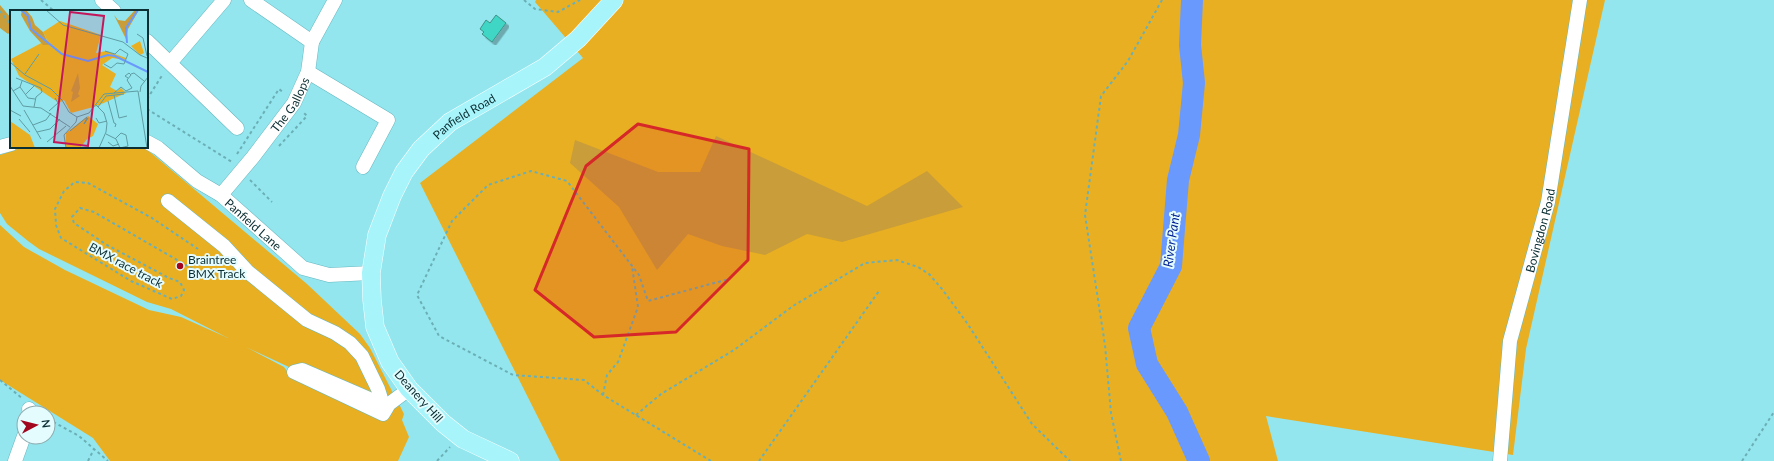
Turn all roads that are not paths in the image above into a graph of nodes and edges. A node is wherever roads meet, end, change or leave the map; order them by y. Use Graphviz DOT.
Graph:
graph roads {
  1 [pos="102,0"];
  2 [pos="224,0"];
  3 [pos="251,0"];
  4 [pos="335,0"];
  5 [pos="614,0"];
  6 [pos="1580,0"];
  7 [pos="113,10"];
  8 [pos="148,42"];
  9 [pos="312,42"];
  10 [pos="171,62"];
  11 [pos="308,72"];
  12 [pos="237,128"];
  13 [pos="148,143"];
  14 [pos="10,144"];
  15 [pos="0,147"];
  16 [pos="363,166"];
  17 [pos="220,195"];
  18 [pos="168,201"];
  19 [pos="371,273"];
  20 [pos="410,388"];
  21 [pos="386,404"];
  22 [pos="21,445"];
  23 [pos="15,461"];
  24 [pos="510,461"];
  25 [pos="1500,461"];
  1 -- 7 [label="street"];
  2 -- 10 [label="street"];
  3 -- 9 [label="street"];
  4 -- 9 [label="street, The Gallops"];
  5 -- 19 [label="main road, Panfield Road"];
  6 -- 25 [label="street, Bovingdon Road"];
  8 -- 10 [label="street"];
  9 -- 11 [label="street, The Gallops"];
  10 -- 12 [label="street"];
  11 -- 16 [label="street"];
  11 -- 17 [label="street, The Gallops"];
  13 -- 17 [label="street, Panfield Lane"];
  14 -- 15 [label="street"];
  17 -- 19 [label="street, Panfield Lane"];
  18 -- 21 [label="street"];
  19 -- 20 [label="main road, Deanery Hill"];
  20 -- 21 [label="street"];
  20 -- 24 [label="main road, Deanery Hill"];
  21 -- 21 [label="street"];
  22 -- 23 [label="street"];
}
